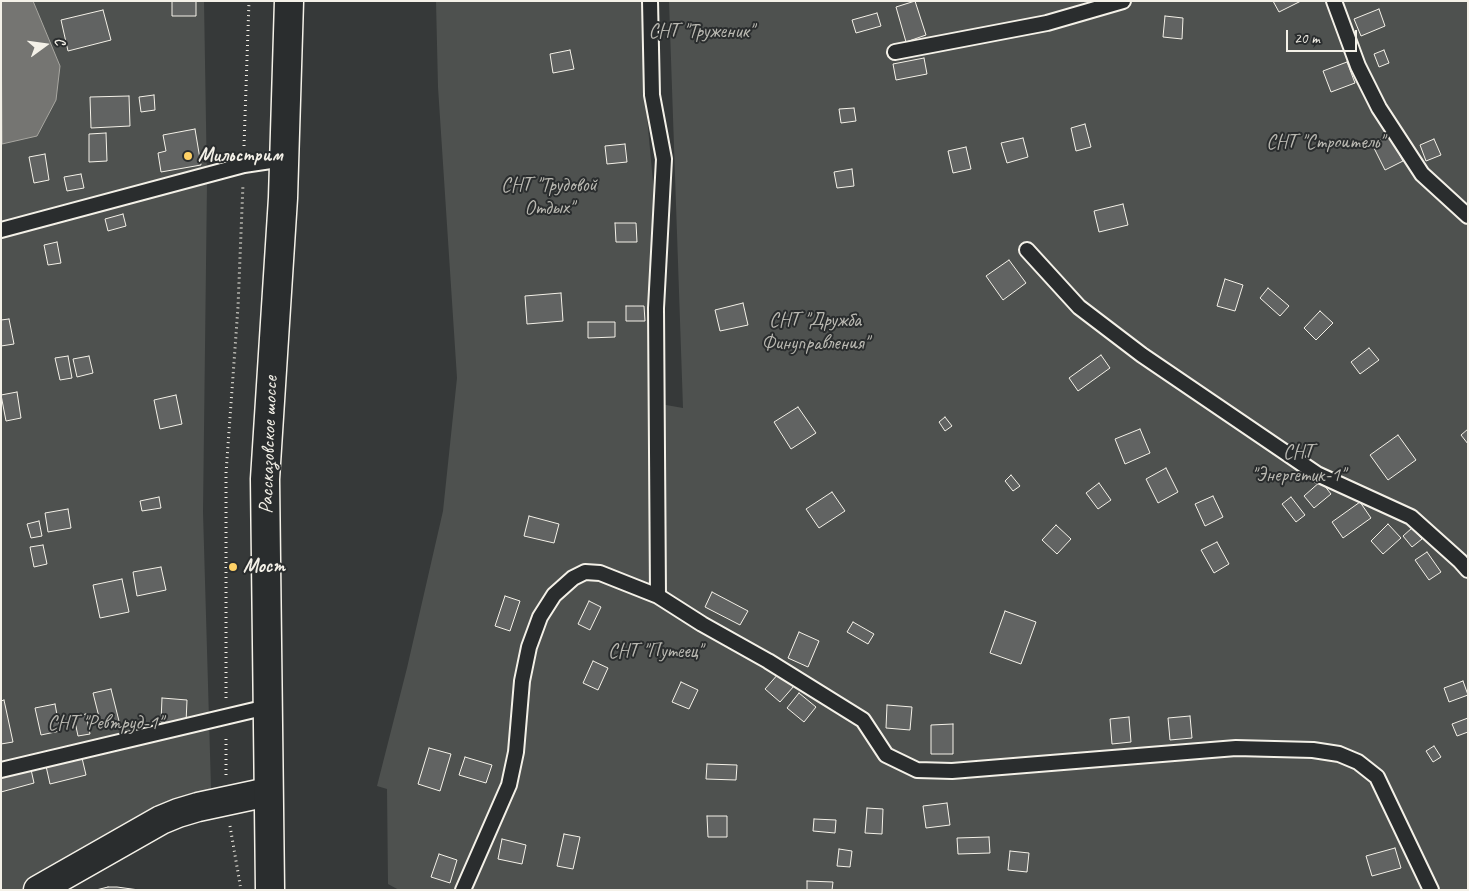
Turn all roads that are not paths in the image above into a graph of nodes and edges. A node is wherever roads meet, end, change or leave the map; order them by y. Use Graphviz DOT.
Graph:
graph roads {
  1 [pos="289,1"];
  2 [pos="650,1"];
  3 [pos="1123,1"];
  4 [pos="1334,1"];
  5 [pos="895,52"];
  6 [pos="284,159"];
  7 [pos="1468,216"];
  8 [pos="1,230"];
  9 [pos="1027,250"];
  10 [pos="1468,570"];
  11 [pos="658,596"];
  12 [pos="267,707"];
  13 [pos="1,770"];
  14 [pos="268,792"];
  15 [pos="276,886"];
  16 [pos="38,890"];
  17 [pos="463,890"];
  18 [pos="1431,890"];
  1 -- 6 [label="main road, Рассказовское шоссе"];
  2 -- 11 [label="lane"];
  3 -- 5 [label="lane"];
  4 -- 7 [label="lane"];
  6 -- 8 [label="lane"];
  6 -- 12 [label="main road, Рассказовское шоссе"];
  9 -- 10 [label="lane"];
  11 -- 17 [label="lane"];
  11 -- 18 [label="lane"];
  12 -- 13 [label="lane"];
  12 -- 14 [label="main road, Рассказовское шоссе"];
  14 -- 15 [label="main road, Рассказовское шоссе"];
  14 -- 16 [label="main road"];
}
